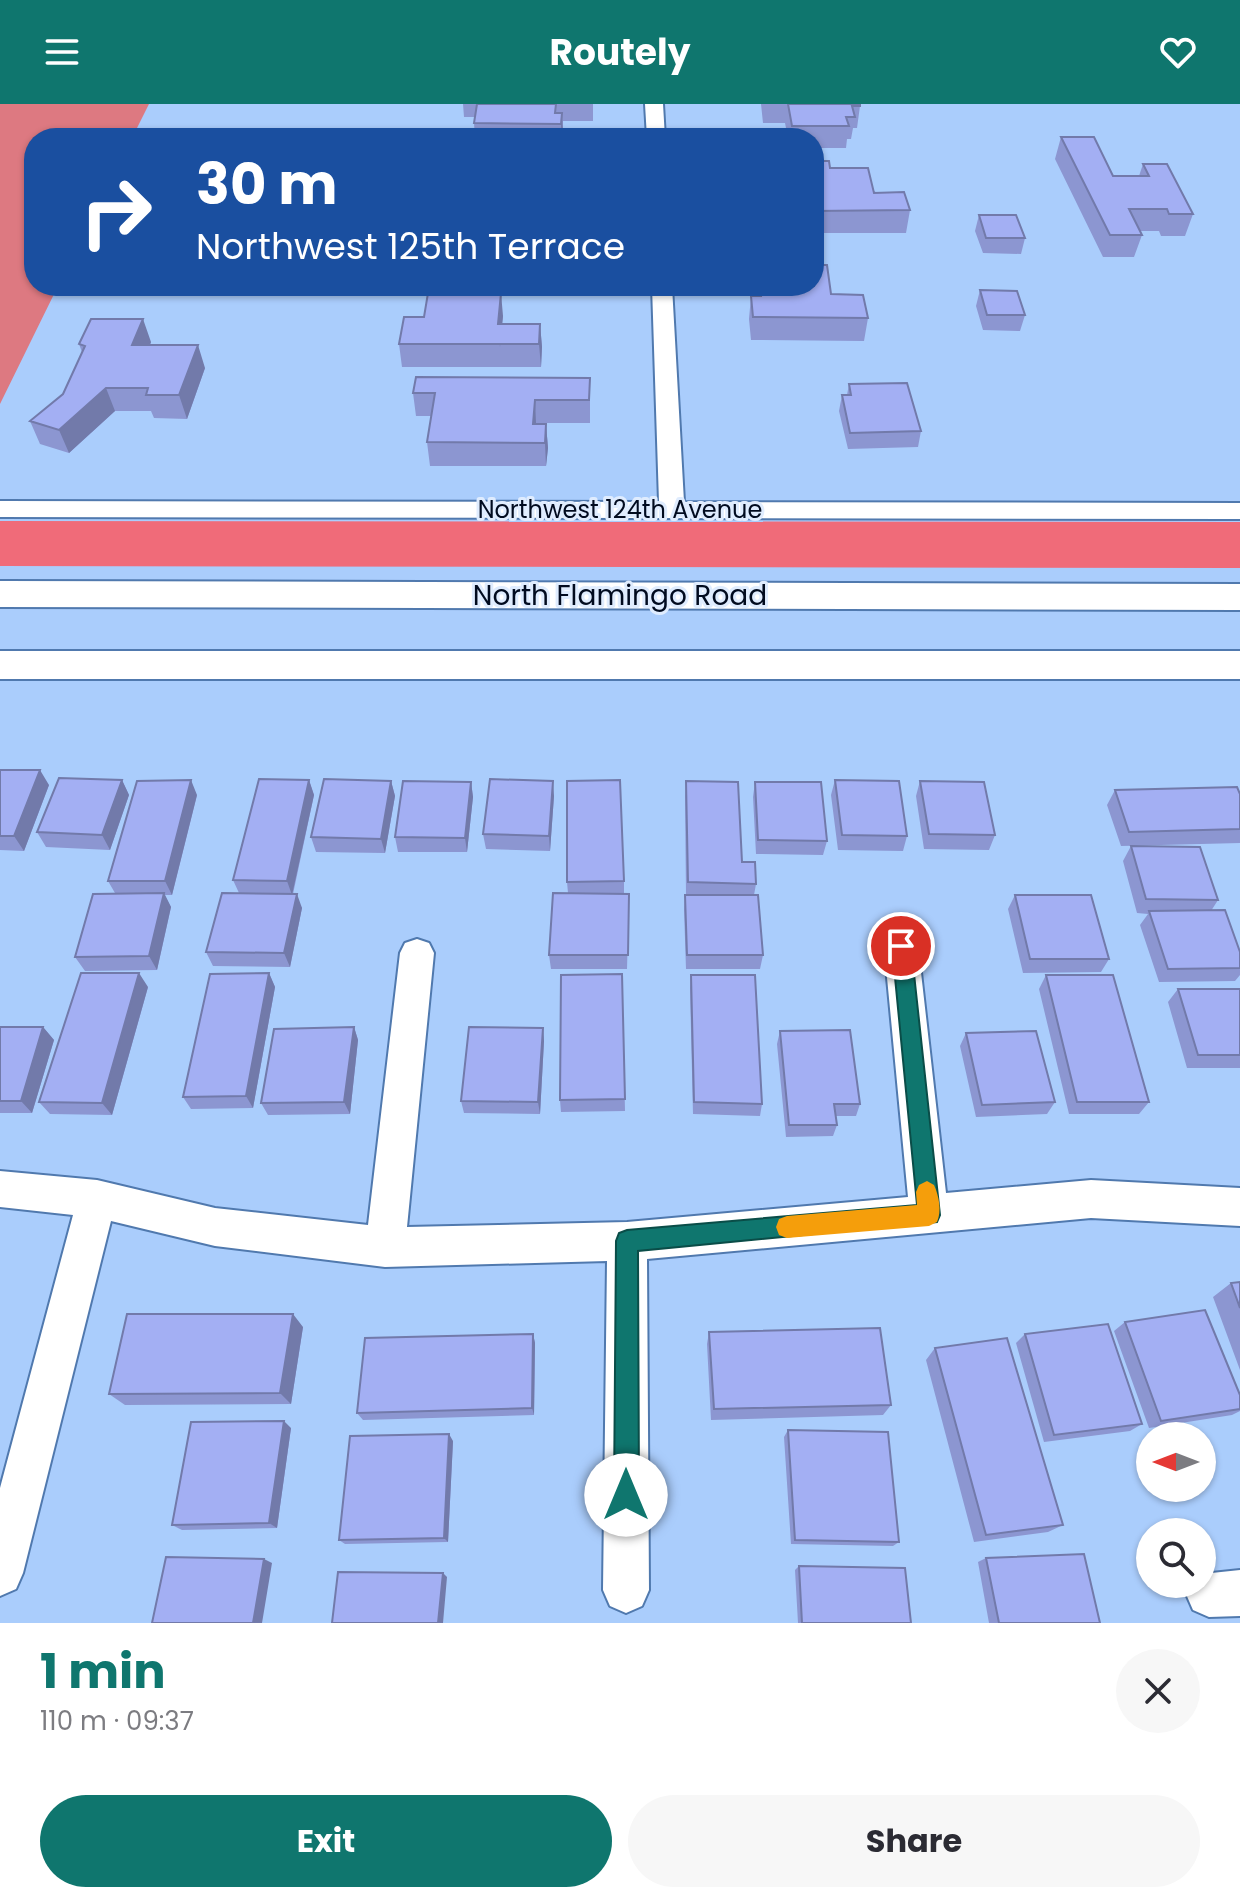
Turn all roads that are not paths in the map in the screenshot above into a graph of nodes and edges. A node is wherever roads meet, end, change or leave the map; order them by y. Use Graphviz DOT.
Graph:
graph roads {
  1 [pos="654,104"];
  2 [pos="655,128"];
  3 [pos="662,296"];
  4 [pos="0,509"];
  5 [pos="672,510"];
  6 [pos="1240,511"];
  7 [pos="0,594"];
  8 [pos="1240,597"];
  9 [pos="0,665"];
  10 [pos="1240,665"];
  11 [pos="901,946"];
  12 [pos="417,953"];
  13 [pos="0,1189"];
  14 [pos="97,1199"];
  15 [pos="1240,1207"];
  16 [pos="929,1215"];
  17 [pos="627,1241"];
  18 [pos="385,1247"];
  19 [pos="0,1573"];
  20 [pos="626,1590"];
  1 -- 2 [label="street"];
  3 -- 5 [label="street"];
  4 -- 5 [label="street, Northwest 124th Avenue"];
  5 -- 6 [label="street, Northwest 124th Avenue"];
  7 -- 8 [label="highway, North Flamingo Road"];
  9 -- 10 [label="highway"];
  11 -- 16 [label="street"];
  12 -- 18 [label="street"];
  13 -- 14 [label="street"];
  14 -- 18 [label="street"];
  14 -- 19 [label="street"];
  15 -- 16 [label="street"];
  16 -- 17 [label="street"];
  17 -- 18 [label="street"];
  17 -- 20 [label="street"];
}
